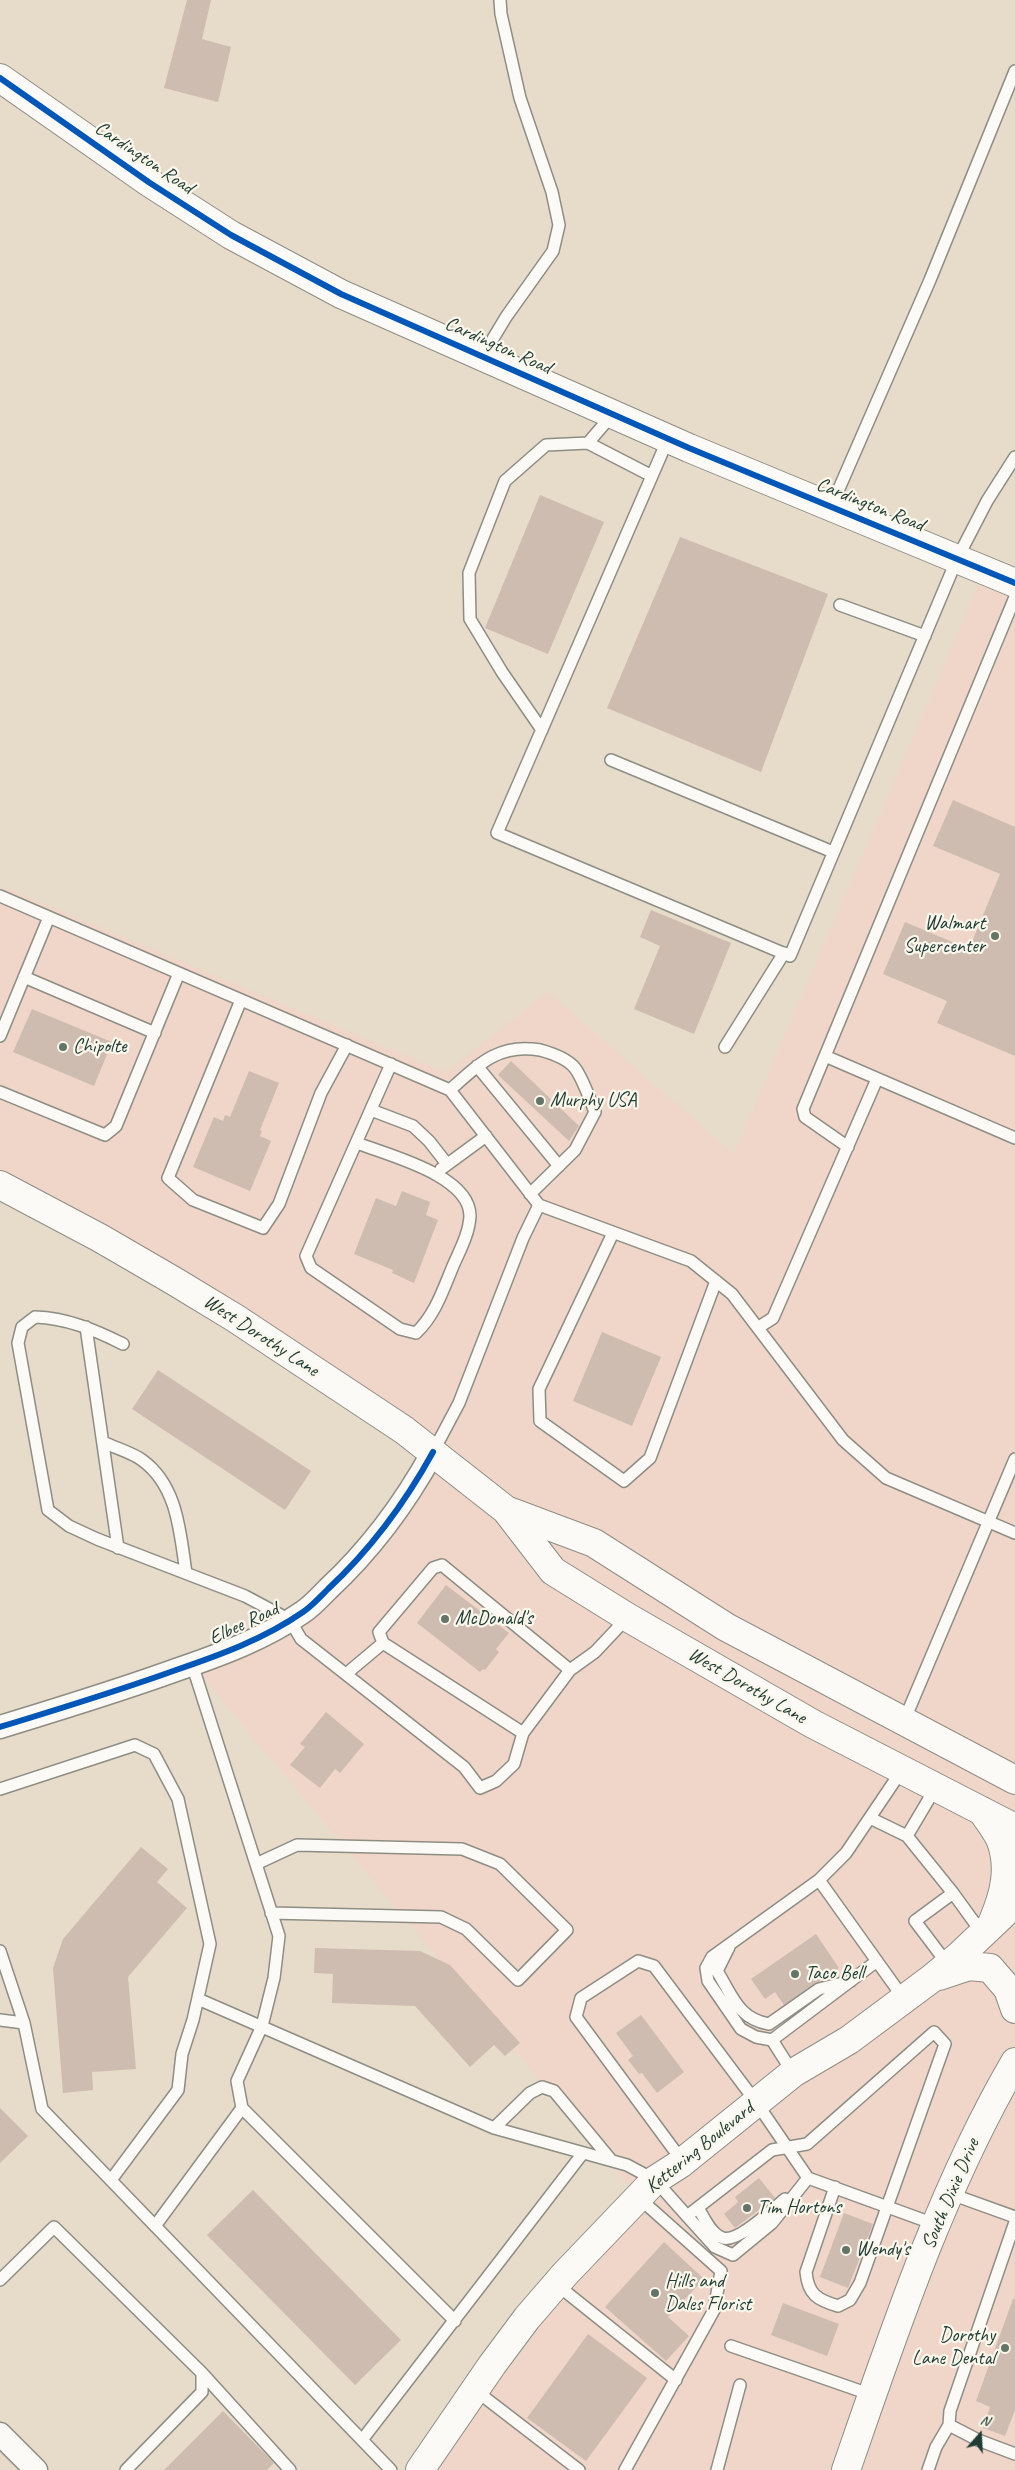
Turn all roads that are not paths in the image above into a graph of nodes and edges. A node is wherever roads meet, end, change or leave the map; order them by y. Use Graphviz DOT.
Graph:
graph roads {
  1 [pos="500,0"];
  2 [pos="1015,71"];
  3 [pos="0,78"];
  4 [pos="482,357"];
  5 [pos="612,414"];
  6 [pos="668,439"];
  7 [pos="588,443"];
  8 [pos="1015,457"];
  9 [pos="652,476"];
  10 [pos="831,507"];
  11 [pos="957,559"];
  12 [pos="1015,583"];
  13 [pos="1015,597"];
  14 [pos="840,605"];
  15 [pos="925,636"];
  16 [pos="542,730"];
  17 [pos="611,760"];
  18 [pos="834,852"];
  19 [pos="0,896"];
  20 [pos="49,917"];
  21 [pos="784,954"];
  22 [pos="180,973"];
  23 [pos="24,977"];
  24 [pos="241,1000"];
  25 [pos="155,1033"];
  26 [pos="0,1036"];
  27 [pos="347,1045"];
  28 [pos="724,1047"];
  29 [pos="825,1056"];
  30 [pos="391,1064"];
  31 [pos="478,1066"];
  32 [pos="877,1079"];
  33 [pos="450,1090"];
  34 [pos="0,1092"];
  35 [pos="371,1110"];
  36 [pos="486,1136"];
  37 [pos="1015,1138"];
  38 [pos="356,1143"];
  39 [pos="848,1147"];
  40 [pos="447,1164"];
  41 [pos="559,1166"];
  42 [pos="435,1173"];
  43 [pos="0,1184"];
  44 [pos="530,1194"];
  45 [pos="539,1206"];
  46 [pos="613,1232"];
  47 [pos="716,1281"];
  48 [pos="86,1327"];
  49 [pos="759,1327"];
  50 [pos="123,1344"];
  51 [pos="103,1442"];
  52 [pos="433,1452"];
  53 [pos="1015,1459"];
  54 [pos="506,1510"];
  55 [pos="989,1521"];
  56 [pos="1015,1533"];
  57 [pos="118,1548"];
  58 [pos="186,1573"];
  59 [pos="627,1617"];
  60 [pos="290,1620"];
  61 [pos="383,1643"];
  62 [pos="192,1664"];
  63 [pos="570,1670"];
  64 [pos="346,1674"];
  65 [pos="904,1721"];
  66 [pos="0,1728"];
  67 [pos="523,1734"];
  68 [pos="902,1770"];
  69 [pos="1015,1780"];
  70 [pos="936,1787"];
  71 [pos="0,1790"];
  72 [pos="982,1811"];
  73 [pos="870,1818"];
  74 [pos="1015,1828"];
  75 [pos="907,1836"];
  76 [pos="256,1864"];
  77 [pos="819,1880"];
  78 [pos="953,1893"];
  79 [pos="1015,1903"];
  80 [pos="271,1913"];
  81 [pos="987,1930"];
  82 [pos="733,1942"];
  83 [pos="0,1951"];
  84 [pos="877,1961"];
  85 [pos="944,1971"];
  86 [pos="851,1981"];
  87 [pos="198,1999"];
  88 [pos="904,1999"];
  89 [pos="1015,2009"];
  90 [pos="0,2020"];
  91 [pos="24,2023"];
  92 [pos="262,2026"];
  93 [pos="772,2040"];
  94 [pos="1015,2062"];
  95 [pos="793,2073"];
  96 [pos="756,2102"];
  97 [pos="242,2108"];
  98 [pos="494,2128"];
  99 [pos="786,2148"];
  100 [pos="582,2153"];
  101 [pos="611,2160"];
  102 [pos="683,2162"];
  103 [pos="808,2178"];
  104 [pos="110,2180"];
  105 [pos="800,2187"];
  106 [pos="835,2187"];
  107 [pos="647,2189"];
  108 [pos="951,2194"];
  109 [pos="888,2206"];
  110 [pos="698,2208"];
  111 [pos="687,2216"];
  112 [pos="1015,2217"];
  113 [pos="1015,2222"];
  114 [pos="937,2225"];
  115 [pos="155,2226"];
  116 [pos="0,2280"];
  117 [pos="556,2284"];
  118 [pos="454,2322"];
  119 [pos="731,2346"];
  120 [pos="202,2373"];
  121 [pos="676,2380"];
  122 [pos="740,2385"];
  123 [pos="475,2390"];
  124 [pos="872,2395"];
  125 [pos="949,2425"];
  126 [pos="0,2434"];
  127 [pos="362,2440"];
  128 [pos="1015,2454"];
  129 [pos="36,2470"];
  130 [pos="126,2470"];
  131 [pos="290,2470"];
  132 [pos="391,2470"];
  133 [pos="420,2470"];
  134 [pos="579,2470"];
  135 [pos="626,2470"];
  136 [pos="717,2470"];
  137 [pos="846,2470"];
  138 [pos="928,2470"];
  1 -- 4 [label="lane"];
  2 -- 10 [label="lane"];
  3 -- 4 [label="main road, Cardington Road"];
  4 -- 5 [label="main road, Cardington Road"];
  5 -- 6 [label="main road, Cardington Road"];
  5 -- 7 [label="lane"];
  6 -- 9 [label="lane"];
  6 -- 10 [label="main road, Cardington Road"];
  7 -- 9 [label="lane"];
  7 -- 16 [label="lane"];
  8 -- 11 [label="lane"];
  9 -- 16 [label="lane"];
  10 -- 11 [label="main road, Cardington Road"];
  11 -- 12 [label="main road, Cardington Road"];
  11 -- 15 [label="lane"];
  13 -- 29 [label="lane"];
  14 -- 15 [label="lane"];
  15 -- 18 [label="lane"];
  16 -- 21 [label="lane"];
  17 -- 18 [label="lane"];
  18 -- 21 [label="lane"];
  19 -- 20 [label="lane"];
  20 -- 22 [label="lane"];
  20 -- 23 [label="lane"];
  21 -- 28 [label="lane"];
  22 -- 24 [label="lane"];
  22 -- 25 [label="lane"];
  23 -- 25 [label="lane"];
  23 -- 26 [label="lane"];
  24 -- 27 [label="lane"];
  24 -- 27 [label="lane"];
  25 -- 34 [label="lane"];
  27 -- 30 [label="lane"];
  29 -- 32 [label="lane"];
  29 -- 39 [label="lane"];
  30 -- 33 [label="lane"];
  30 -- 35 [label="lane"];
  31 -- 33 [label="lane"];
  31 -- 41 [label="lane"];
  31 -- 41 [label="lane"];
  32 -- 37 [label="lane"];
  32 -- 39 [label="lane"];
  33 -- 36 [label="lane"];
  35 -- 38 [label="lane"];
  35 -- 40 [label="lane"];
  36 -- 40 [label="lane"];
  36 -- 44 [label="lane"];
  38 -- 42 [label="lane"];
  38 -- 42 [label="lane"];
  39 -- 49 [label="lane"];
  40 -- 42 [label="lane"];
  41 -- 44 [label="lane"];
  43 -- 52 [label="main road, West Dorothy Lane"];
  44 -- 45 [label="lane"];
  45 -- 46 [label="lane"];
  45 -- 52 [label="lane"];
  46 -- 47 [label="lane"];
  46 -- 47 [label="lane"];
  47 -- 49 [label="lane"];
  48 -- 50 [label="lane"];
  48 -- 51 [label="lane"];
  48 -- 57 [label="lane"];
  49 -- 55 [label="lane"];
  51 -- 57 [label="lane"];
  51 -- 58 [label="lane"];
  52 -- 54 [label="main road, West Dorothy Lane"];
  52 -- 60 [label="street, Elbee Road"];
  53 -- 55 [label="lane"];
  54 -- 59 [label="main road, West Dorothy Lane"];
  54 -- 65 [label="main road, West Dorothy Lane"];
  55 -- 56 [label="lane"];
  55 -- 65 [label="lane"];
  57 -- 58 [label="lane"];
  58 -- 60 [label="lane"];
  59 -- 63 [label="lane"];
  59 -- 68 [label="main road, West Dorothy Lane"];
  60 -- 62 [label="street, Elbee Road"];
  60 -- 64 [label="lane"];
  61 -- 63 [label="lane"];
  61 -- 64 [label="lane"];
  61 -- 67 [label="lane"];
  62 -- 66 [label="street, Elbee Road"];
  62 -- 76 [label="lane"];
  63 -- 67 [label="lane"];
  64 -- 67 [label="lane"];
  65 -- 69 [label="main road, West Dorothy Lane"];
  68 -- 70 [label="main road, West Dorothy Lane"];
  68 -- 73 [label="lane"];
  70 -- 72 [label="main road, West Dorothy Lane"];
  70 -- 75 [label="lane"];
  71 -- 87 [label="lane"];
  72 -- 74 [label="main road, West Dorothy Lane"];
  72 -- 81 [label="main road"];
  73 -- 75 [label="lane"];
  73 -- 77 [label="lane"];
  75 -- 78 [label="lane"];
  76 -- 80 [label="lane"];
  76 -- 80 [label="lane"];
  77 -- 82 [label="lane"];
  77 -- 84 [label="lane"];
  78 -- 81 [label="lane"];
  78 -- 85 [label="lane"];
  79 -- 81 [label="main road, Kettering Boulevard"];
  80 -- 92 [label="lane"];
  81 -- 85 [label="main road, Kettering Boulevard"];
  82 -- 86 [label="lane"];
  82 -- 93 [label="lane"];
  83 -- 91 [label="lane"];
  84 -- 86 [label="lane"];
  84 -- 88 [label="lane"];
  85 -- 88 [label="main road, Kettering Boulevard"];
  85 -- 89 [label="main road"];
  86 -- 93 [label="lane"];
  87 -- 92 [label="lane"];
  87 -- 104 [label="lane"];
  88 -- 95 [label="main road, Kettering Boulevard"];
  90 -- 91 [label="lane"];
  91 -- 104 [label="lane"];
  92 -- 97 [label="lane"];
  92 -- 98 [label="lane"];
  93 -- 95 [label="lane"];
  94 -- 108 [label="main road, South Dixie Drive"];
  95 -- 96 [label="main road, Kettering Boulevard"];
  96 -- 99 [label="lane"];
  96 -- 102 [label="main road, Kettering Boulevard"];
  96 -- 102 [label="lane"];
  97 -- 115 [label="lane"];
  97 -- 118 [label="lane"];
  98 -- 100 [label="lane"];
  98 -- 101 [label="lane"];
  99 -- 103 [label="lane"];
  99 -- 109 [label="lane"];
  99 -- 110 [label="lane"];
  100 -- 101 [label="lane"];
  100 -- 118 [label="lane"];
  101 -- 107 [label="lane"];
  102 -- 107 [label="main road, Kettering Boulevard"];
  103 -- 105 [label="lane"];
  103 -- 106 [label="lane"];
  104 -- 115 [label="lane"];
  105 -- 110 [label="lane"];
  105 -- 111 [label="lane"];
  106 -- 109 [label="lane"];
  106 -- 109 [label="lane"];
  107 -- 111 [label="lane"];
  107 -- 117 [label="main road, Kettering Boulevard"];
  107 -- 121 [label="lane"];
  108 -- 112 [label="lane"];
  108 -- 114 [label="main road, South Dixie Drive"];
  109 -- 114 [label="lane"];
  110 -- 111 [label="lane"];
  113 -- 125 [label="lane"];
  114 -- 124 [label="main road, South Dixie Drive"];
  115 -- 127 [label="lane"];
  116 -- 120 [label="lane"];
  117 -- 121 [label="lane"];
  117 -- 123 [label="main road, Kettering Boulevard"];
  118 -- 127 [label="lane"];
  119 -- 124 [label="lane"];
  120 -- 130 [label="lane"];
  120 -- 131 [label="lane"];
  121 -- 135 [label="lane"];
  122 -- 136 [label="lane"];
  123 -- 133 [label="main road, Kettering Boulevard"];
  123 -- 134 [label="lane"];
  124 -- 137 [label="main road, South Dixie Drive"];
  125 -- 128 [label="lane"];
  125 -- 138 [label="lane"];
  126 -- 129 [label="street"];
  127 -- 132 [label="lane"];
}
